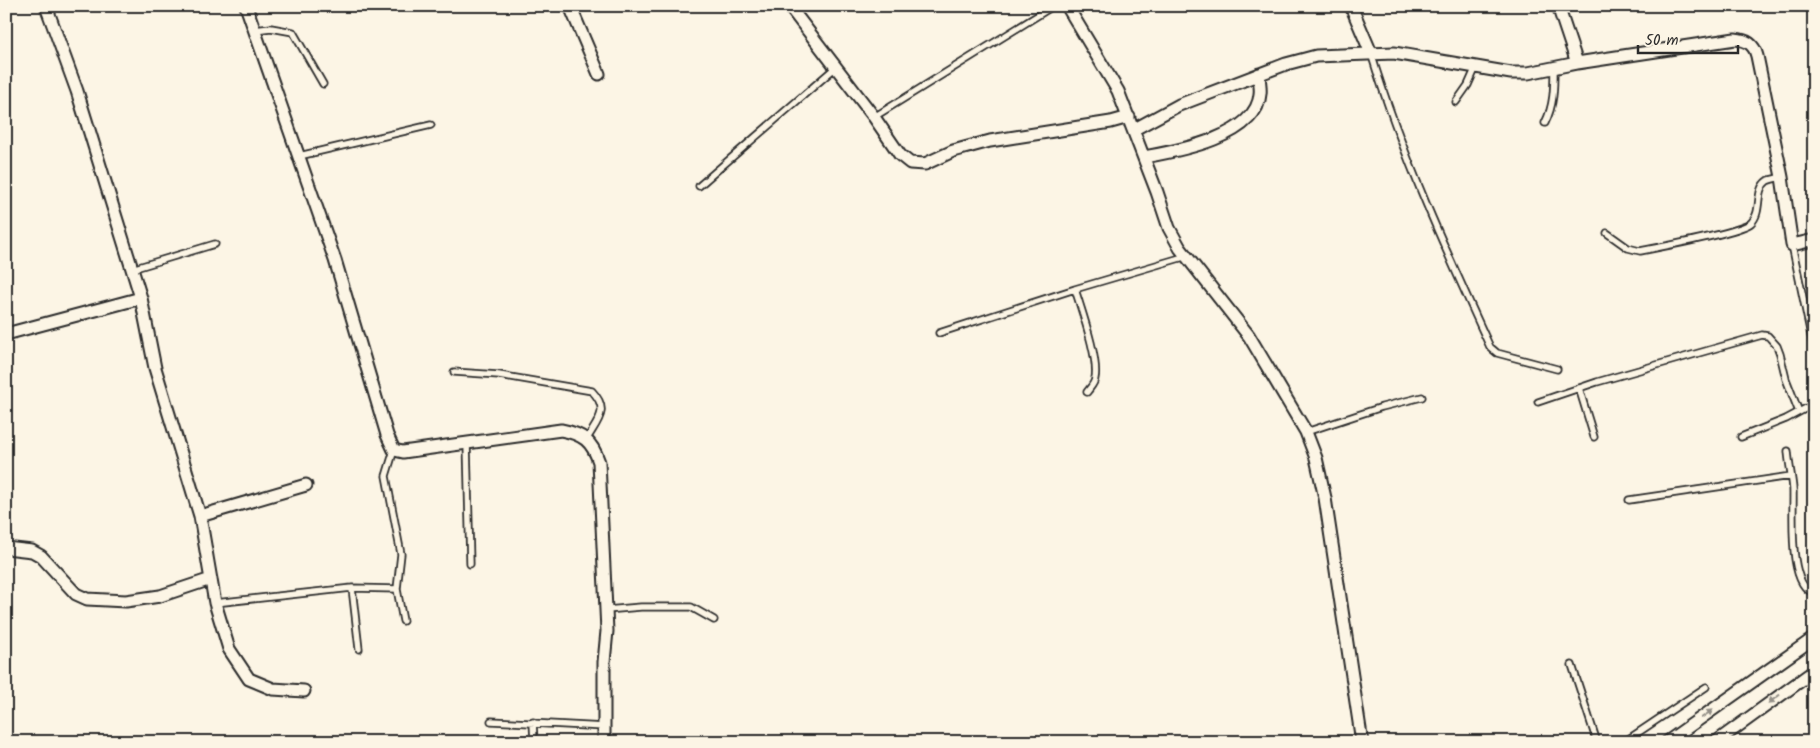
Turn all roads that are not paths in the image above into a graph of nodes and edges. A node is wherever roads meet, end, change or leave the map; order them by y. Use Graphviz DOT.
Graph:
graph roads {
  1 [pos="46,6"];
  2 [pos="246,6"];
  3 [pos="570,6"];
  4 [pos="789,6"];
  5 [pos="1053,6"];
  6 [pos="1067,6"];
  7 [pos="1351,6"];
  8 [pos="1558,6"];
  9 [pos="254,30"];
  10 [pos="1371,53"];
  11 [pos="1577,63"];
  12 [pos="1476,66"];
  13 [pos="836,68"];
  14 [pos="1554,68"];
  15 [pos="599,74"];
  16 [pos="1259,74"];
  17 [pos="323,84"];
  18 [pos="1456,102"];
  19 [pos="874,117"];
  20 [pos="1129,117"];
  21 [pos="1545,123"];
  22 [pos="431,125"];
  23 [pos="1133,130"];
  24 [pos="299,156"];
  25 [pos="1144,157"];
  26 [pos="1782,177"];
  27 [pos="699,186"];
  28 [pos="1607,232"];
  29 [pos="1814,240"];
  30 [pos="215,244"];
  31 [pos="1792,245"];
  32 [pos="1187,256"];
  33 [pos="132,269"];
  34 [pos="1075,289"];
  35 [pos="141,298"];
  36 [pos="939,333"];
  37 [pos="6,334"];
  38 [pos="1814,350"];
  39 [pos="1557,369"];
  40 [pos="454,372"];
  41 [pos="1579,388"];
  42 [pos="1087,392"];
  43 [pos="1422,397"];
  44 [pos="1538,402"];
  45 [pos="1814,404"];
  46 [pos="1799,412"];
  47 [pos="1306,432"];
  48 [pos="1594,437"];
  49 [pos="1741,437"];
  50 [pos="587,438"];
  51 [pos="468,443"];
  52 [pos="394,450"];
  53 [pos="1788,451"];
  54 [pos="1791,476"];
  55 [pos="306,485"];
  56 [pos="1628,500"];
  57 [pos="200,516"];
  58 [pos="6,548"];
  59 [pos="470,564"];
  60 [pos="211,579"];
  61 [pos="352,588"];
  62 [pos="397,589"];
  63 [pos="1814,594"];
  64 [pos="215,603"];
  65 [pos="606,610"];
  66 [pos="714,620"];
  67 [pos="403,621"];
  68 [pos="1814,638"];
  69 [pos="359,650"];
  70 [pos="1572,665"];
  71 [pos="1814,671"];
  72 [pos="1706,687"];
  73 [pos="304,691"];
  74 [pos="491,721"];
  75 [pos="533,722"];
  76 [pos="605,727"];
  77 [pos="534,742"];
  78 [pos="604,742"];
  79 [pos="1362,742"];
  80 [pos="1597,742"];
  81 [pos="1624,742"];
  82 [pos="1667,742"];
  83 [pos="1716,742"];
  1 -- 33 [label="street"];
  2 -- 9 [label="street"];
  3 -- 15 [label="street"];
  4 -- 13 [label="street"];
  5 -- 19 [label="lane"];
  6 -- 20 [label="street"];
  7 -- 10 [label="street"];
  8 -- 11 [label="street"];
  9 -- 17 [label="lane"];
  9 -- 24 [label="street"];
  10 -- 12 [label="street"];
  10 -- 16 [label="street"];
  10 -- 39 [label="lane"];
  11 -- 14 [label="street"];
  11 -- 26 [label="street"];
  12 -- 14 [label="street"];
  12 -- 18 [label="lane"];
  13 -- 19 [label="street"];
  13 -- 27 [label="lane"];
  14 -- 21 [label="lane"];
  16 -- 23 [label="street"];
  16 -- 25 [label="street"];
  19 -- 20 [label="street"];
  20 -- 23 [label="street"];
  22 -- 24 [label="lane"];
  23 -- 25 [label="street"];
  24 -- 52 [label="street"];
  25 -- 32 [label="street"];
  26 -- 28 [label="lane"];
  26 -- 31 [label="street"];
  29 -- 31 [label="street"];
  30 -- 33 [label="lane"];
  31 -- 38 [label="lane"];
  32 -- 34 [label="lane"];
  32 -- 47 [label="street"];
  33 -- 35 [label="street"];
  34 -- 36 [label="lane"];
  34 -- 42 [label="lane"];
  35 -- 37 [label="street"];
  35 -- 57 [label="street"];
  40 -- 50 [label="lane"];
  41 -- 44 [label="lane"];
  41 -- 46 [label="lane"];
  41 -- 48 [label="lane"];
  43 -- 47 [label="lane"];
  45 -- 46 [label="lane"];
  46 -- 49 [label="lane"];
  47 -- 79 [label="street"];
  50 -- 51 [label="street"];
  50 -- 65 [label="street"];
  51 -- 52 [label="street"];
  51 -- 59 [label="lane"];
  52 -- 62 [label="lane"];
  53 -- 54 [label="lane"];
  54 -- 56 [label="lane"];
  54 -- 63 [label="lane"];
  55 -- 57 [label="street"];
  57 -- 60 [label="street"];
  58 -- 60 [label="street"];
  60 -- 64 [label="street"];
  61 -- 62 [label="lane"];
  61 -- 64 [label="lane"];
  61 -- 69 [label="lane"];
  62 -- 67 [label="lane"];
  64 -- 73 [label="street"];
  65 -- 66 [label="lane"];
  65 -- 76 [label="street"];
  82 -- 68 [label="street, one-way"];
  70 -- 80 [label="lane"];
  71 -- 83 [label="street, one-way"];
  72 -- 81 [label="lane"];
  74 -- 75 [label="lane"];
  75 -- 76 [label="lane"];
  75 -- 77 [label="lane"];
  76 -- 78 [label="street"];
}
